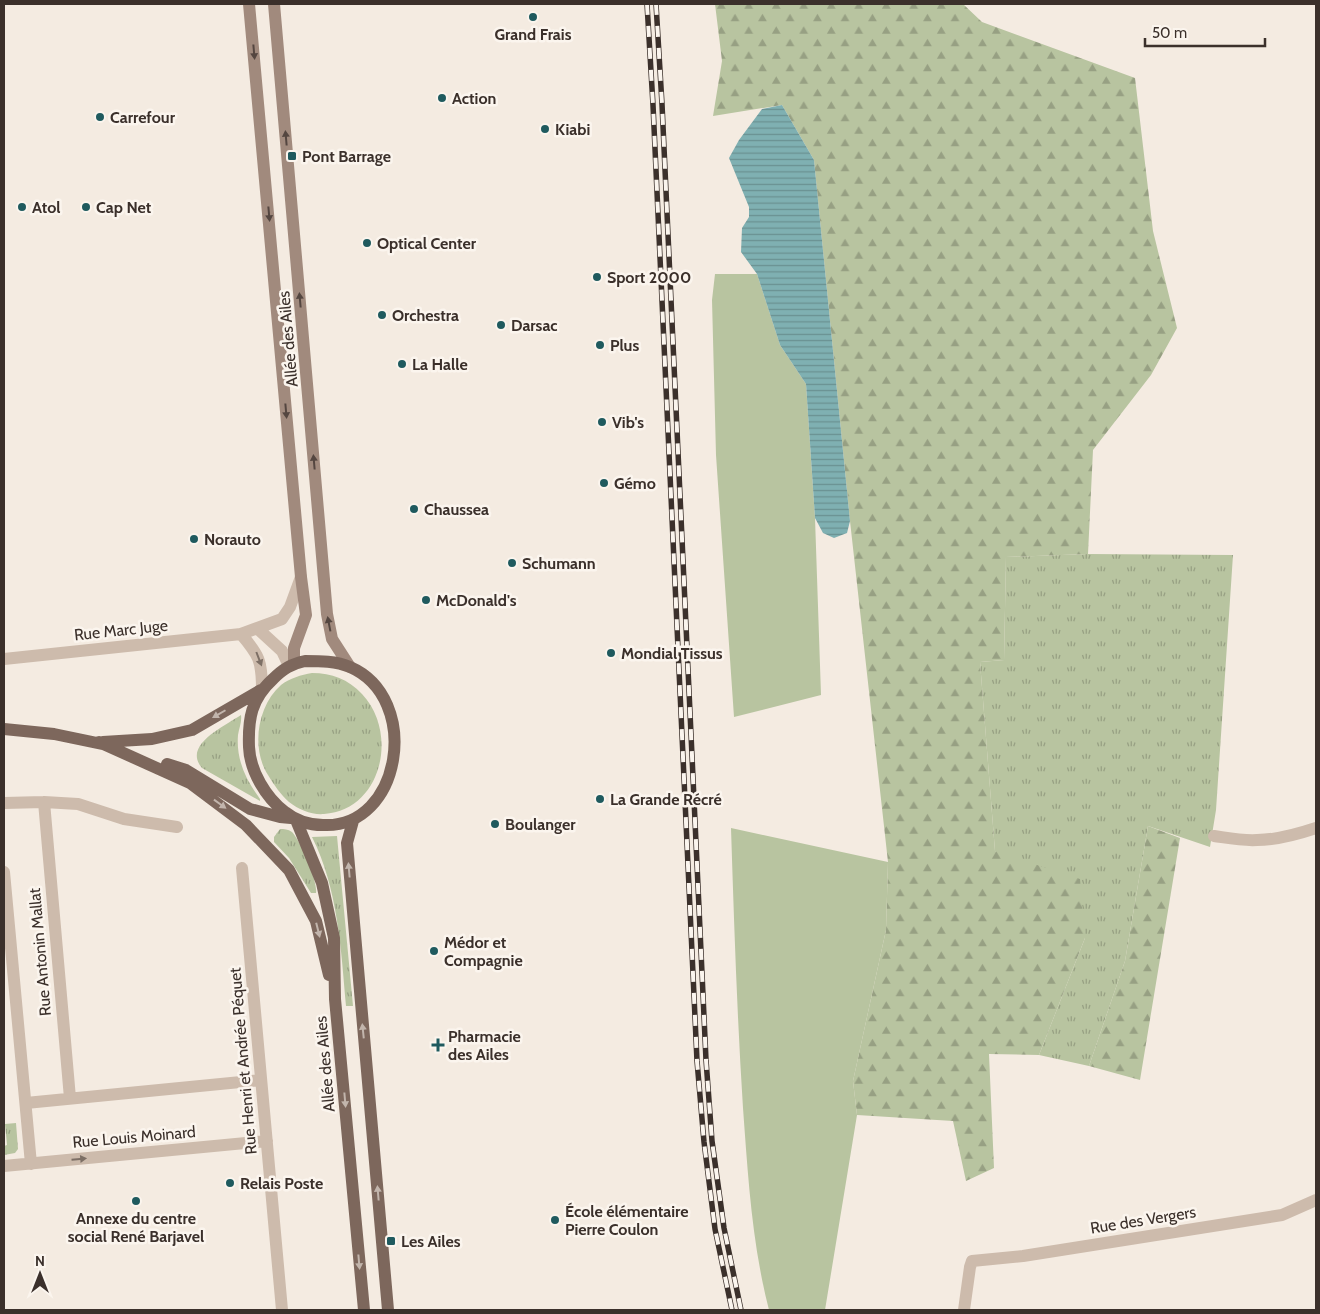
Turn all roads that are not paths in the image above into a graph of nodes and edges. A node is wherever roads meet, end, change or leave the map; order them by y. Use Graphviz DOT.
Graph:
graph roads {
  1 [pos="249,4"];
  2 [pos="274,4"];
  3 [pos="301,577"];
  4 [pos="258,629"];
  5 [pos="242,634"];
  6 [pos="4,659"];
  7 [pos="291,664"];
  8 [pos="350,667"];
  9 [pos="262,689"];
  10 [pos="4,729"];
  11 [pos="99,742"];
  12 [pos="44,802"];
  13 [pos="4,803"];
  14 [pos="295,819"];
  15 [pos="353,820"];
  16 [pos="177,827"];
  17 [pos="1316,828"];
  18 [pos="1214,836"];
  19 [pos="242,868"];
  20 [pos="4,872"];
  21 [pos="335,999"];
  22 [pos="261,1080"];
  23 [pos="70,1098"];
  24 [pos="26,1103"];
  25 [pos="267,1141"];
  26 [pos="30,1164"];
  27 [pos="4,1166"];
  28 [pos="1316,1200"];
  29 [pos="282,1310"];
  30 [pos="364,1310"];
  31 [pos="388,1310"];
  32 [pos="964,1310"];
  1 -- 3 [label="main road, Allée des Ailes, one-way"];
  8 -- 2 [label="main road, Allée des Ailes, one-way"];
  3 -- 4 [label="street, Rue Marc Juge"];
  3 -- 7 [label="main road, Allée des Ailes"];
  4 -- 5 [label="street, Rue Marc Juge"];
  4 -- 7 [label="street"];
  5 -- 6 [label="street, Rue Marc Juge"];
  5 -- 9 [label="street, one-way"];
  7 -- 8 [label="main road"];
  7 -- 9 [label="main road"];
  8 -- 15 [label="main road"];
  9 -- 11 [label="main road, one-way"];
  9 -- 14 [label="main road"];
  10 -- 11 [label="main road"];
  11 -- 14 [label="main road"];
  11 -- 21 [label="main road, one-way"];
  12 -- 13 [label="street"];
  12 -- 16 [label="street"];
  12 -- 23 [label="street, Rue Antonin Mallat"];
  14 -- 15 [label="main road"];
  14 -- 21 [label="main road, Allée des Ailes"];
  31 -- 15 [label="main road, one-way"];
  17 -- 18 [label="street"];
  19 -- 22 [label="street, Rue Henri et Andrée Péquet"];
  20 -- 24 [label="street, Rue Antonin Mallat"];
  21 -- 30 [label="main road, Allée des Ailes, one-way"];
  22 -- 23 [label="street"];
  22 -- 25 [label="street, Rue Henri et Andrée Péquet"];
  23 -- 24 [label="street"];
  24 -- 26 [label="street, Rue Antonin Mallat"];
  26 -- 25 [label="street, Rue Louis Moinard, one-way"];
  25 -- 29 [label="street, Rue Henri et Andrée Péquet"];
  26 -- 27 [label="street, Rue Louis Moinard"];
  28 -- 32 [label="street, Rue des Vergers"];
}
